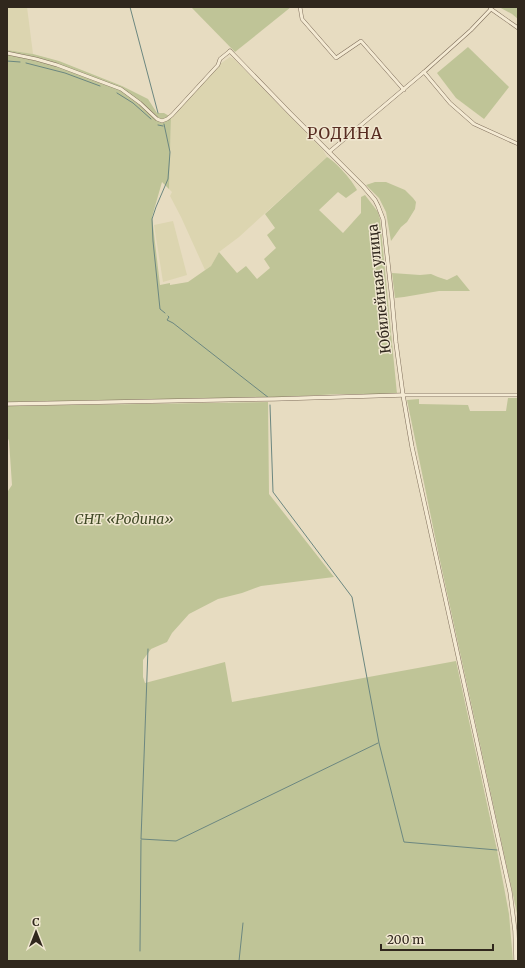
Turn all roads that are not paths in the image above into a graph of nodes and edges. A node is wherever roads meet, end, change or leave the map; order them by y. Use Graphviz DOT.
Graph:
graph roads {
  1 [pos="300,7"];
  2 [pos="490,8"];
  3 [pos="518,28"];
  4 [pos="230,51"];
  5 [pos="7,53"];
  6 [pos="424,72"];
  7 [pos="404,90"];
  8 [pos="518,144"];
  9 [pos="328,152"];
  10 [pos="403,395"];
  11 [pos="518,395"];
  12 [pos="7,404"];
  13 [pos="516,961"];
  1 -- 7 [label="street"];
  2 -- 3 [label="street"];
  2 -- 6 [label="street"];
  4 -- 5 [label="street"];
  4 -- 9 [label="street, Юбилейная улица"];
  6 -- 7 [label="street"];
  6 -- 8 [label="street"];
  7 -- 9 [label="street"];
  9 -- 10 [label="street, Юбилейная улица"];
  10 -- 11 [label="street"];
  10 -- 12 [label="street"];
  10 -- 13 [label="street, Юбилейная улица"];
}
